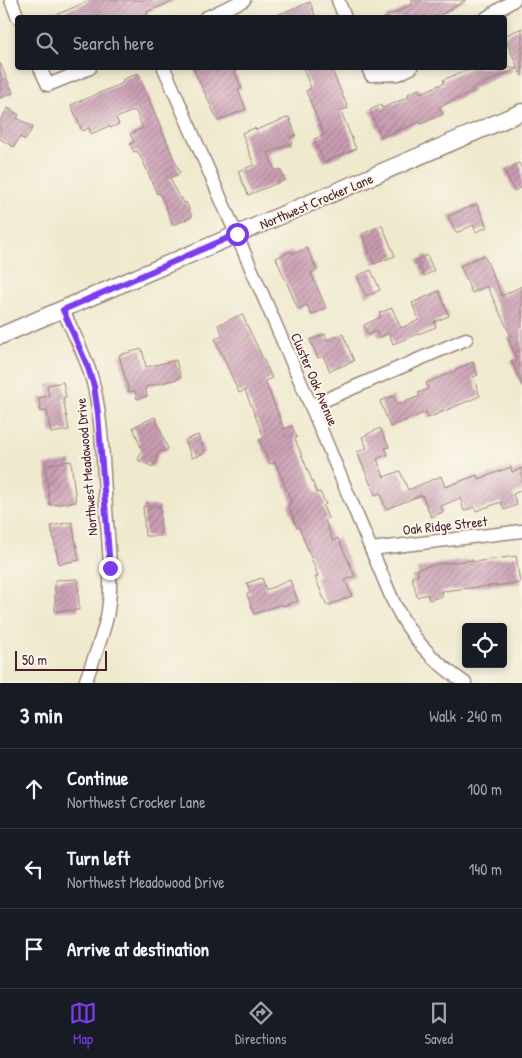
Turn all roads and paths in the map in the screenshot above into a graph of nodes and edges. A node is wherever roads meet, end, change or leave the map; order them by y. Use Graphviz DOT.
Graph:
graph roads {
  1 [pos="11,0"];
  2 [pos="244,0"];
  3 [pos="338,0"];
  4 [pos="514,0"];
  5 [pos="17,15"];
  6 [pos="212,15"];
  7 [pos="345,15"];
  8 [pos="491,15"];
  9 [pos="41,70"];
  10 [pos="85,70"];
  11 [pos="165,70"];
  12 [pos="407,70"];
  13 [pos="369,71"];
  14 [pos="522,112"];
  15 [pos="237,234"];
  16 [pos="63,310"];
  17 [pos="0,336"];
  18 [pos="466,339"];
  19 [pos="310,406"];
  20 [pos="522,532"];
  21 [pos="371,549"];
  22 [pos="85,683"];
  23 [pos="465,683"];
  1 -- 5 [label="street"];
  2 -- 6 [label="street"];
  3 -- 7 [label="street"];
  4 -- 8 [label="street"];
  9 -- 10 [label="street"];
  11 -- 15 [label="street, Cluster Oak Avenue"];
  12 -- 13 [label="street"];
  14 -- 15 [label="street, Northwest Crocker Lane"];
  15 -- 16 [label="street, Northwest Crocker Lane"];
  15 -- 19 [label="street, Cluster Oak Avenue"];
  16 -- 17 [label="street, Northwest Crocker Lane"];
  16 -- 22 [label="street, Northwest Meadowood Drive"];
  18 -- 19 [label="street"];
  19 -- 21 [label="street, Cluster Oak Avenue"];
  20 -- 21 [label="street, Oak Ridge Street"];
  21 -- 23 [label="street, Cluster Oak Avenue"];
}
